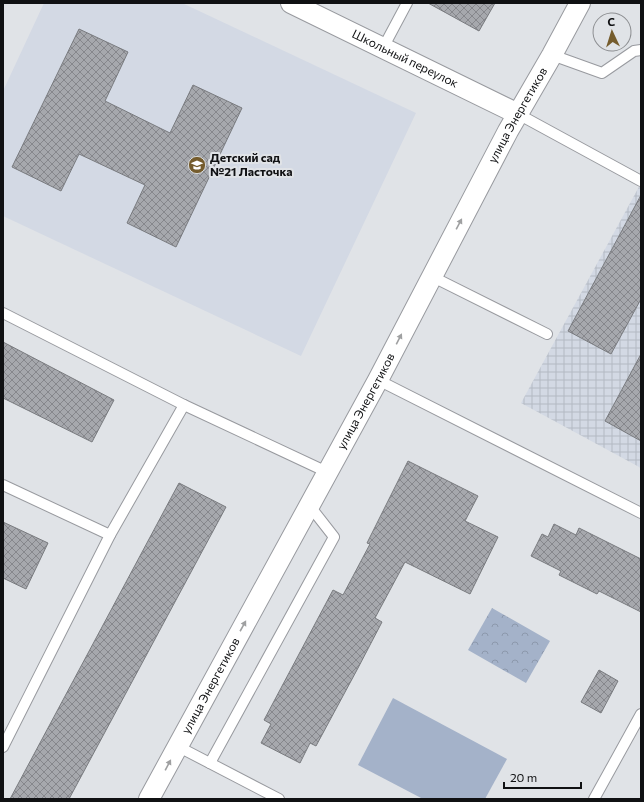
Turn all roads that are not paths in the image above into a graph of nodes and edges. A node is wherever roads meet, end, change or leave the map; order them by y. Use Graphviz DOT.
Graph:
graph roads {
  1 [pos="291,3"];
  2 [pos="407,3"];
  3 [pos="580,3"];
  4 [pos="383,48"];
  5 [pos="641,50"];
  6 [pos="552,55"];
  7 [pos="518,114"];
  8 [pos="641,181"];
  9 [pos="431,276"];
  10 [pos="3,313"];
  11 [pos="547,334"];
  12 [pos="378,380"];
  13 [pos="184,405"];
  14 [pos="327,472"];
  15 [pos="3,485"];
  16 [pos="309,505"];
  17 [pos="641,513"];
  18 [pos="110,535"];
  19 [pos="641,714"];
  20 [pos="3,746"];
  21 [pos="177,746"];
  22 [pos="210,763"];
  23 [pos="149,799"];
  24 [pos="279,799"];
  25 [pos="594,799"];
  1 -- 4 [label="street, Школьный переулок"];
  2 -- 4 [label="lane"];
  3 -- 6 [label="street, улица Энергетиков"];
  4 -- 7 [label="street, Школьный переулок"];
  5 -- 6 [label="lane"];
  6 -- 7 [label="street, улица Энергетиков"];
  7 -- 8 [label="lane"];
  9 -- 7 [label="street, улица Энергетиков, one-way"];
  9 -- 11 [label="lane"];
  12 -- 9 [label="street, улица Энергетиков, one-way"];
  10 -- 13 [label="lane"];
  12 -- 14 [label="street, улица Энергетиков"];
  12 -- 17 [label="lane"];
  13 -- 14 [label="lane"];
  13 -- 18 [label="lane"];
  14 -- 16 [label="street, улица Энергетиков"];
  15 -- 18 [label="lane"];
  21 -- 16 [label="street, улица Энергетиков, one-way"];
  16 -- 22 [label="lane"];
  18 -- 20 [label="lane"];
  19 -- 25 [label="lane"];
  21 -- 22 [label="lane"];
  23 -- 21 [label="street, улица Энергетиков, one-way"];
  22 -- 24 [label="lane"];
}
